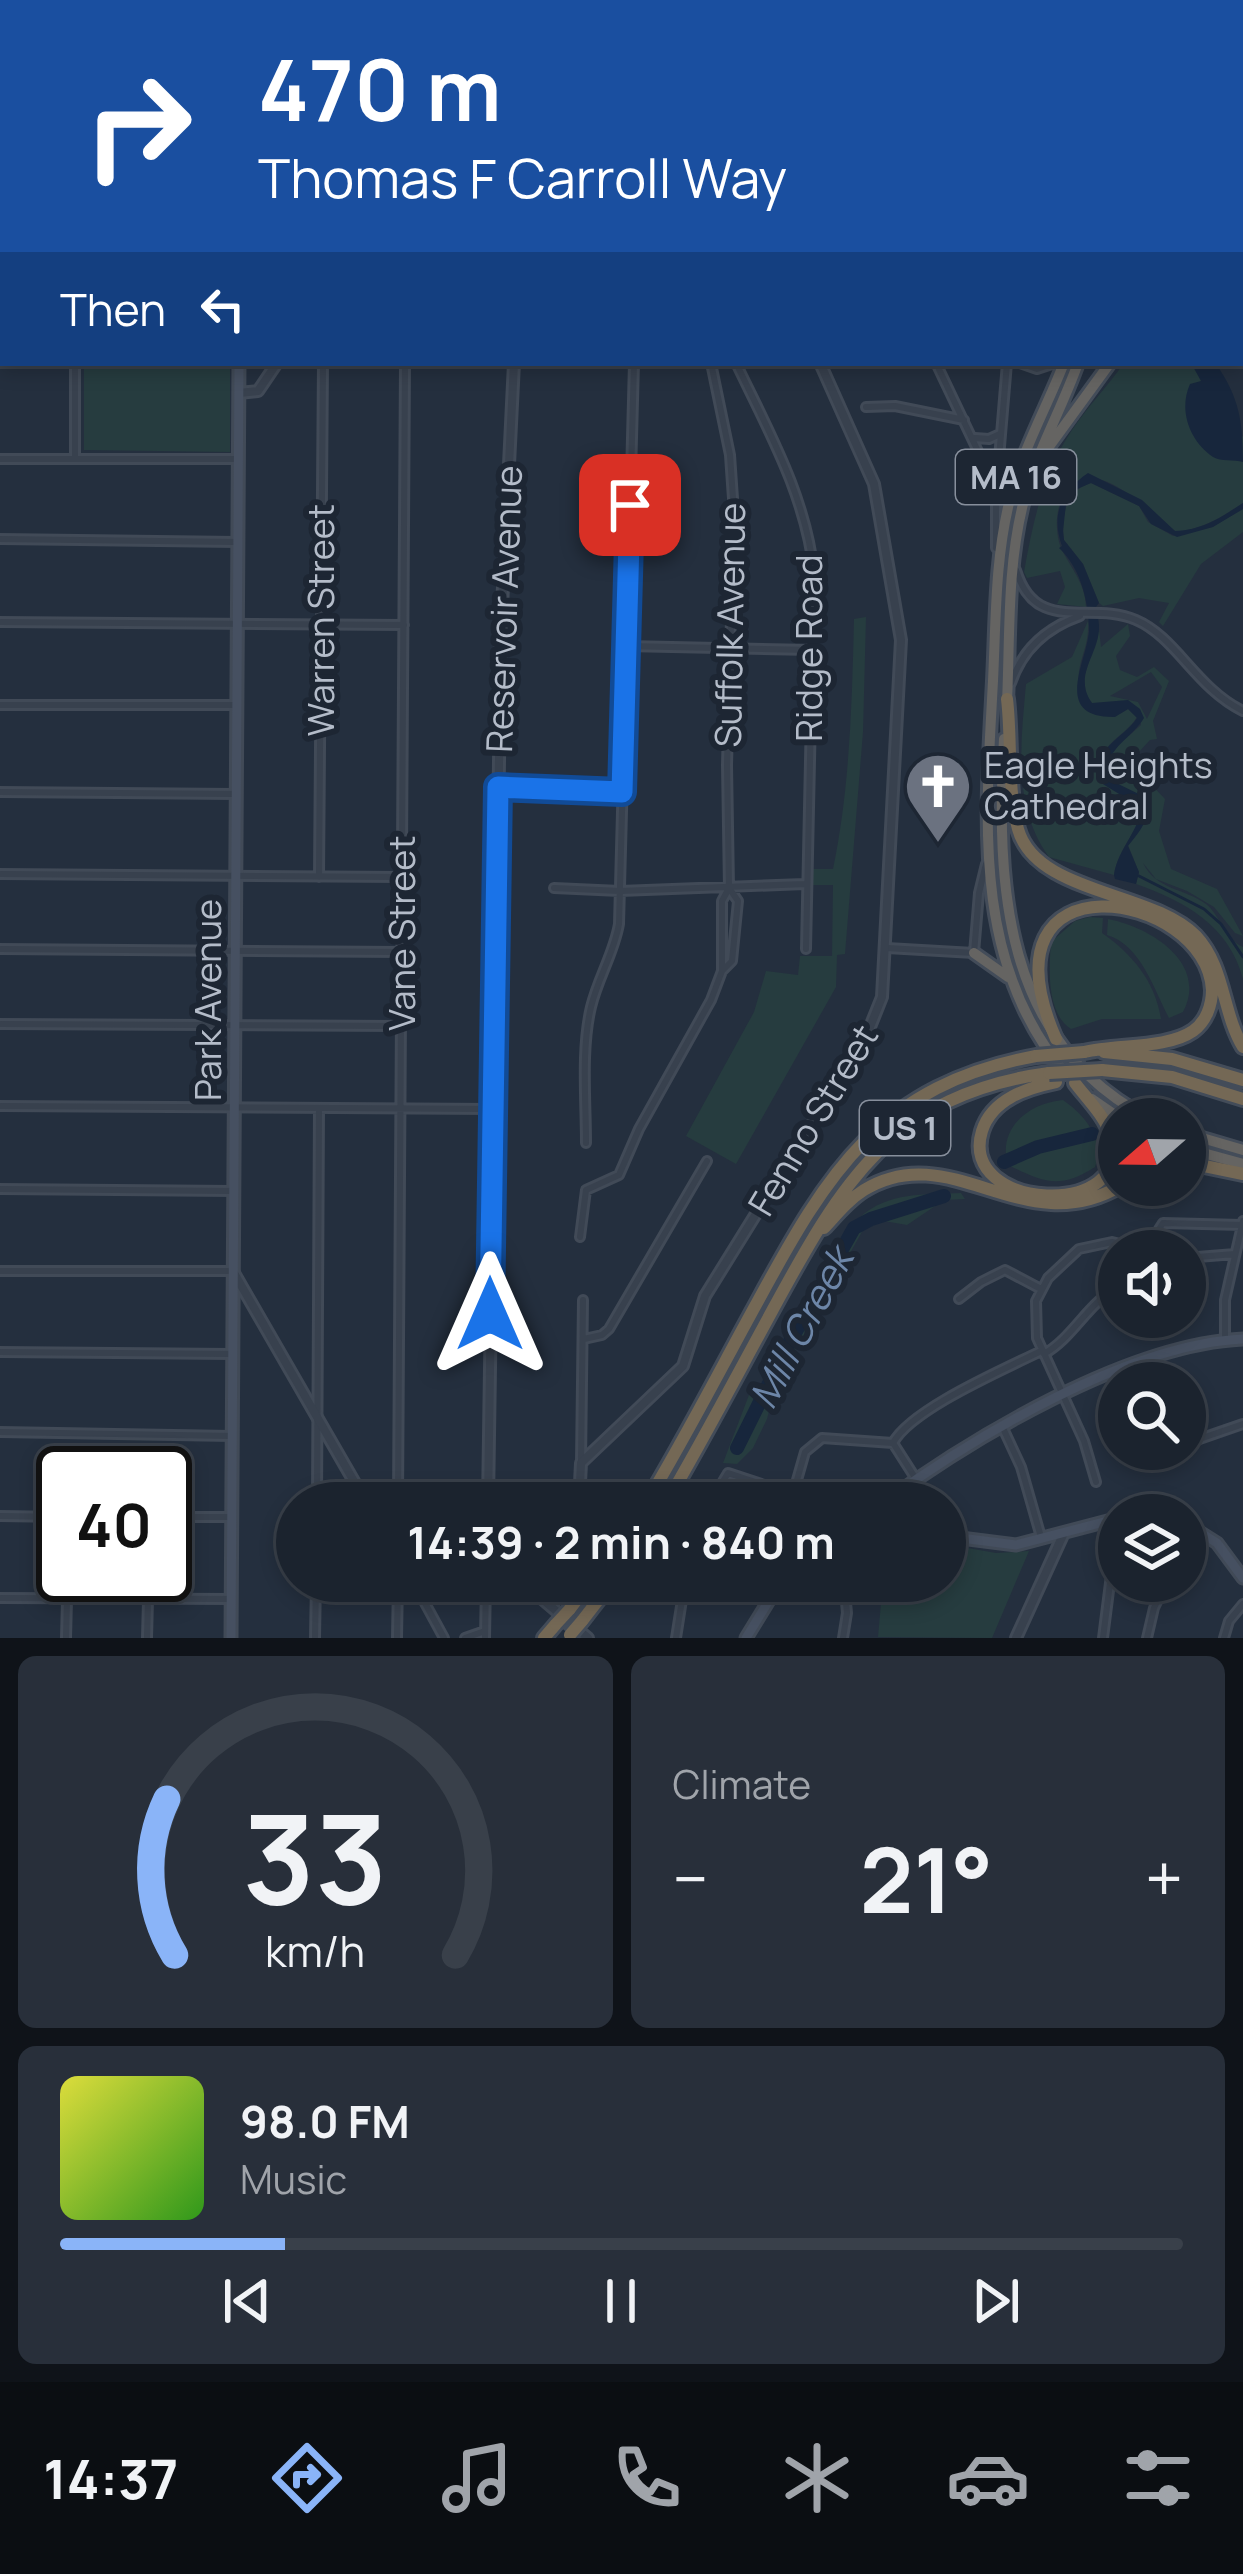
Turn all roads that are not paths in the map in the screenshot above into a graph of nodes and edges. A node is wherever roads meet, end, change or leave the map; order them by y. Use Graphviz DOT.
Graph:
graph roads {
  1 [pos="75,366"];
  2 [pos="239,366"];
  3 [pos="275,366"];
  4 [pos="323,366"];
  5 [pos="405,366"];
  6 [pos="514,366"];
  7 [pos="634,366"];
  8 [pos="712,366"];
  9 [pos="737,366"];
  10 [pos="821,366"];
  11 [pos="938,366"];
  12 [pos="1007,366"];
  13 [pos="1058,366"];
  14 [pos="1077,366"];
  15 [pos="1108,366"];
  16 [pos="239,393"];
  17 [pos="866,407"];
  18 [pos="964,419"];
  19 [pos="1000,434"];
  20 [pos="972,437"];
  21 [pos="75,458"];
  22 [pos="0,459"];
  23 [pos="238,459"];
  24 [pos="1031,476"];
  25 [pos="996,494"];
  26 [pos="0,539"];
  27 [pos="237,542"];
  28 [pos="1014,556"];
  29 [pos="997,600"];
  30 [pos="1084,615"];
  31 [pos="0,622"];
  32 [pos="237,623"];
  33 [pos="321,624"];
  34 [pos="404,625"];
  35 [pos="626,646"];
  36 [pos="730,648"];
  37 [pos="812,650"];
  38 [pos="1007,699"];
  39 [pos="0,705"];
  40 [pos="236,705"];
  41 [pos="1243,711"];
  42 [pos="498,787"];
  43 [pos="0,792"];
  44 [pos="622,792"];
  45 [pos="235,794"];
  46 [pos="988,860"];
  47 [pos="0,874"];
  48 [pos="235,876"];
  49 [pos="320,877"];
  50 [pos="402,877"];
  51 [pos="805,884"];
  52 [pos="554,888"];
  53 [pos="729,888"];
  54 [pos="620,891"];
  55 [pos="887,948"];
  56 [pos="806,949"];
  57 [pos="0,950"];
  58 [pos="235,951"];
  59 [pos="402,952"];
  60 [pos="974,953"];
  61 [pos="722,970"];
  62 [pos="1013,984"];
  63 [pos="0,1024"];
  64 [pos="234,1026"];
  65 [pos="401,1026"];
  66 [pos="1056,1040"];
  67 [pos="1243,1047"];
  68 [pos="1084,1052"];
  69 [pos="1052,1078"];
  70 [pos="1243,1080"];
  71 [pos="1075,1083"];
  72 [pos="1118,1098"];
  73 [pos="1243,1099"];
  74 [pos="1098,1101"];
  75 [pos="0,1106"];
  76 [pos="319,1108"];
  77 [pos="492,1108"];
  78 [pos="234,1109"];
  79 [pos="401,1109"];
  80 [pos="1206,1139"];
  81 [pos="586,1143"];
  82 [pos="1243,1150"];
  83 [pos="1206,1154"];
  84 [pos="707,1162"];
  85 [pos="1243,1165"];
  86 [pos="1206,1166"];
  87 [pos="1243,1174"];
  88 [pos="0,1189"];
  89 [pos="234,1190"];
  90 [pos="1098,1197"];
  91 [pos="1242,1223"];
  92 [pos="1156,1230"];
  93 [pos="580,1237"];
  94 [pos="1098,1245"];
  95 [pos="807,1247"];
  96 [pos="1235,1254"];
  97 [pos="1206,1256"];
  98 [pos="0,1271"];
  99 [pos="233,1271"];
  100 [pos="1041,1288"];
  101 [pos="959,1299"];
  102 [pos="583,1300"];
  103 [pos="1098,1303"];
  104 [pos="584,1340"];
  105 [pos="1225,1340"];
  106 [pos="1243,1340"];
  107 [pos="0,1352"];
  108 [pos="1043,1353"];
  109 [pos="232,1354"];
  110 [pos="1064,1397"];
  111 [pos="317,1414"];
  112 [pos="1243,1424"];
  113 [pos="1002,1426"];
  114 [pos="0,1432"];
  115 [pos="232,1436"];
  116 [pos="1206,1437"];
  117 [pos="893,1443"];
  118 [pos="580,1462"];
  119 [pos="916,1479"];
  120 [pos="316,1482"];
  121 [pos="355,1482"];
  122 [pos="398,1482"];
  123 [pos="488,1482"];
  124 [pos="580,1482"];
  125 [pos="658,1482"];
  126 [pos="678,1482"];
  127 [pos="723,1482"];
  128 [pos="756,1482"];
  129 [pos="797,1482"];
  130 [pos="912,1482"];
  131 [pos="1096,1482"];
  132 [pos="0,1516"];
  133 [pos="36,1517"];
  134 [pos="192,1517"];
  135 [pos="231,1517"];
  136 [pos="1098,1524"];
  137 [pos="1063,1534"];
  138 [pos="1206,1535"];
  139 [pos="966,1539"];
  140 [pos="1042,1540"];
  141 [pos="1238,1562"];
  142 [pos="1243,1578"];
  143 [pos="0,1598"];
  144 [pos="36,1598"];
  145 [pos="192,1599"];
  146 [pos="231,1599"];
  147 [pos="67,1602"];
  148 [pos="148,1602"];
  149 [pos="316,1602"];
  150 [pos="398,1602"];
  151 [pos="424,1602"];
  152 [pos="486,1602"];
  153 [pos="545,1602"];
  154 [pos="575,1602"];
  155 [pos="597,1602"];
  156 [pos="682,1602"];
  157 [pos="768,1602"];
  158 [pos="846,1602"];
  159 [pos="1108,1602"];
  160 [pos="1157,1602"];
  161 [pos="1243,1604"];
  162 [pos="485,1635"];
  163 [pos="568,1637"];
  164 [pos="66,1638"];
  165 [pos="147,1638"];
  166 [pos="231,1638"];
  167 [pos="315,1638"];
  168 [pos="397,1638"];
  169 [pos="444,1638"];
  170 [pos="465,1638"];
  171 [pos="544,1638"];
  172 [pos="588,1638"];
  173 [pos="676,1638"];
  174 [pos="746,1638"];
  175 [pos="843,1638"];
  176 [pos="1016,1638"];
  177 [pos="1103,1638"];
  178 [pos="1148,1638"];
  179 [pos="1224,1638"];
  1 -- 21 [label="street"];
  2 -- 16 [label="main road, Park Avenue"];
  3 -- 16 [label="street"];
  4 -- 33 [label="street, Warren Street"];
  5 -- 34 [label="street, Vane Street"];
  6 -- 42 [label="street, Reservoir Avenue"];
  7 -- 35 [label="street"];
  8 -- 36 [label="street, Suffolk Avenue"];
  9 -- 37 [label="street, Ridge Road"];
  10 -- 55 [label="street, Fenno Street"];
  11 -- 18 [label="street"];
  12 -- 19 [label="street"];
  13 -- 29 [label="highway, MA 16"];
  14 -- 24 [label="highway, MA 16"];
  15 -- 24 [label="highway"];
  16 -- 23 [label="main road, Park Avenue"];
  17 -- 18 [label="street"];
  18 -- 20 [label="street"];
  19 -- 20 [label="street"];
  19 -- 25 [label="street"];
  20 -- 25 [label="street"];
  21 -- 22 [label="street"];
  21 -- 23 [label="street"];
  23 -- 27 [label="main road, Park Avenue"];
  24 -- 28 [label="highway, MA 16"];
  25 -- 29 [label="street"];
  26 -- 27 [label="street"];
  27 -- 32 [label="main road, Park Avenue"];
  28 -- 30 [label="street"];
  28 -- 38 [label="highway, MA 16"];
  29 -- 46 [label="highway, MA 16"];
  30 -- 38 [label="street"];
  30 -- 41 [label="street"];
  31 -- 32 [label="street"];
  32 -- 33 [label="street"];
  32 -- 40 [label="main road, Park Avenue"];
  33 -- 34 [label="street"];
  33 -- 49 [label="street, Warren Street"];
  34 -- 50 [label="street, Vane Street"];
  35 -- 36 [label="street"];
  35 -- 44 [label="street"];
  36 -- 37 [label="street"];
  36 -- 53 [label="street, Suffolk Avenue"];
  37 -- 51 [label="street, Ridge Road"];
  38 -- 66 [label="highway, MA 16"];
  38 -- 67 [label="highway"];
  39 -- 40 [label="street"];
  40 -- 45 [label="main road, Park Avenue"];
  42 -- 44 [label="street"];
  42 -- 77 [label="street, Reservoir Avenue"];
  43 -- 45 [label="street"];
  44 -- 54 [label="street"];
  45 -- 48 [label="main road, Park Avenue"];
  46 -- 60 [label="street"];
  46 -- 62 [label="highway, MA 16"];
  47 -- 48 [label="street"];
  48 -- 49 [label="street"];
  48 -- 58 [label="main road, Park Avenue"];
  49 -- 50 [label="street"];
  50 -- 59 [label="street, Vane Street"];
  51 -- 53 [label="street"];
  51 -- 56 [label="street, Ridge Road"];
  52 -- 54 [label="street"];
  53 -- 54 [label="street"];
  53 -- 61 [label="street, Suffolk Avenue"];
  53 -- 61 [label="street, Suffolk Avenue"];
  54 -- 81 [label="street"];
  55 -- 60 [label="street"];
  55 -- 118 [label="street, Fenno Street"];
  57 -- 58 [label="street"];
  58 -- 59 [label="street"];
  58 -- 64 [label="main road, Park Avenue"];
  59 -- 65 [label="street, Vane Street"];
  60 -- 62 [label="highway"];
  61 -- 93 [label="street, Suffolk Avenue"];
  62 -- 71 [label="highway, MA 16"];
  63 -- 64 [label="street"];
  64 -- 65 [label="street"];
  64 -- 78 [label="main road, Park Avenue"];
  65 -- 79 [label="street, Vane Street"];
  66 -- 68 [label="highway"];
  66 -- 72 [label="highway, MA 16"];
  68 -- 70 [label="highway, US 1"];
  68 -- 125 [label="highway, US 1, bridge"];
  69 -- 71 [label="highway"];
  69 -- 73 [label="highway, US 1, bridge"];
  69 -- 95 [label="highway, US 1"];
  71 -- 74 [label="highway, MA 16"];
  75 -- 78 [label="street"];
  76 -- 78 [label="street"];
  76 -- 79 [label="street"];
  76 -- 111 [label="street"];
  77 -- 79 [label="street"];
  77 -- 123 [label="street, Reservoir Avenue"];
  78 -- 89 [label="main road, Park Avenue"];
  79 -- 122 [label="street, Vane Street"];
  80 -- 82 [label="highway"];
  83 -- 85 [label="highway"];
  84 -- 104 [label="street"];
  86 -- 87 [label="highway"];
  88 -- 89 [label="street"];
  89 -- 99 [label="main road, Park Avenue"];
  90 -- 95 [label="highway"];
  91 -- 92 [label="street"];
  91 -- 96 [label="street"];
  94 -- 100 [label="street"];
  95 -- 126 [label="highway, US 1"];
  96 -- 97 [label="street"];
  96 -- 105 [label="street"];
  98 -- 99 [label="street"];
  99 -- 109 [label="main road, Park Avenue"];
  99 -- 111 [label="street"];
  100 -- 101 [label="street"];
  100 -- 108 [label="street"];
  102 -- 104 [label="street"];
  103 -- 108 [label="street"];
  104 -- 118 [label="street"];
  105 -- 106 [label="main road"];
  105 -- 110 [label="main road"];
  107 -- 109 [label="street"];
  108 -- 110 [label="street"];
  108 -- 117 [label="street"];
  109 -- 115 [label="main road, Park Avenue"];
  110 -- 113 [label="main road"];
  110 -- 131 [label="street"];
  111 -- 120 [label="street"];
  111 -- 121 [label="street"];
  112 -- 116 [label="street"];
  113 -- 119 [label="main road"];
  113 -- 140 [label="street"];
  114 -- 115 [label="street"];
  115 -- 135 [label="main road, Park Avenue"];
  117 -- 119 [label="street"];
  117 -- 129 [label="street"];
  118 -- 124 [label="street"];
  119 -- 130 [label="main road"];
  127 -- 128 [label="street"];
  132 -- 133 [label="street"];
  134 -- 135 [label="street"];
  135 -- 146 [label="main road, Park Avenue"];
  136 -- 137 [label="main road"];
  137 -- 140 [label="main road"];
  137 -- 176 [label="street"];
  138 -- 141 [label="main road"];
  139 -- 140 [label="main road"];
  141 -- 142 [label="main road"];
  143 -- 144 [label="street"];
  145 -- 146 [label="street"];
  146 -- 166 [label="main road, Park Avenue"];
  147 -- 164 [label="street"];
  148 -- 165 [label="street"];
  149 -- 167 [label="street"];
  150 -- 168 [label="street"];
  151 -- 169 [label="street"];
  152 -- 162 [label="street"];
  153 -- 172 [label="street"];
  154 -- 171 [label="highway, bridge"];
  155 -- 163 [label="highway, bridge"];
  156 -- 173 [label="street"];
  157 -- 174 [label="main road"];
  158 -- 175 [label="street"];
  159 -- 177 [label="street"];
  160 -- 178 [label="street"];
  161 -- 179 [label="street"];
  162 -- 170 [label="street"];
}
